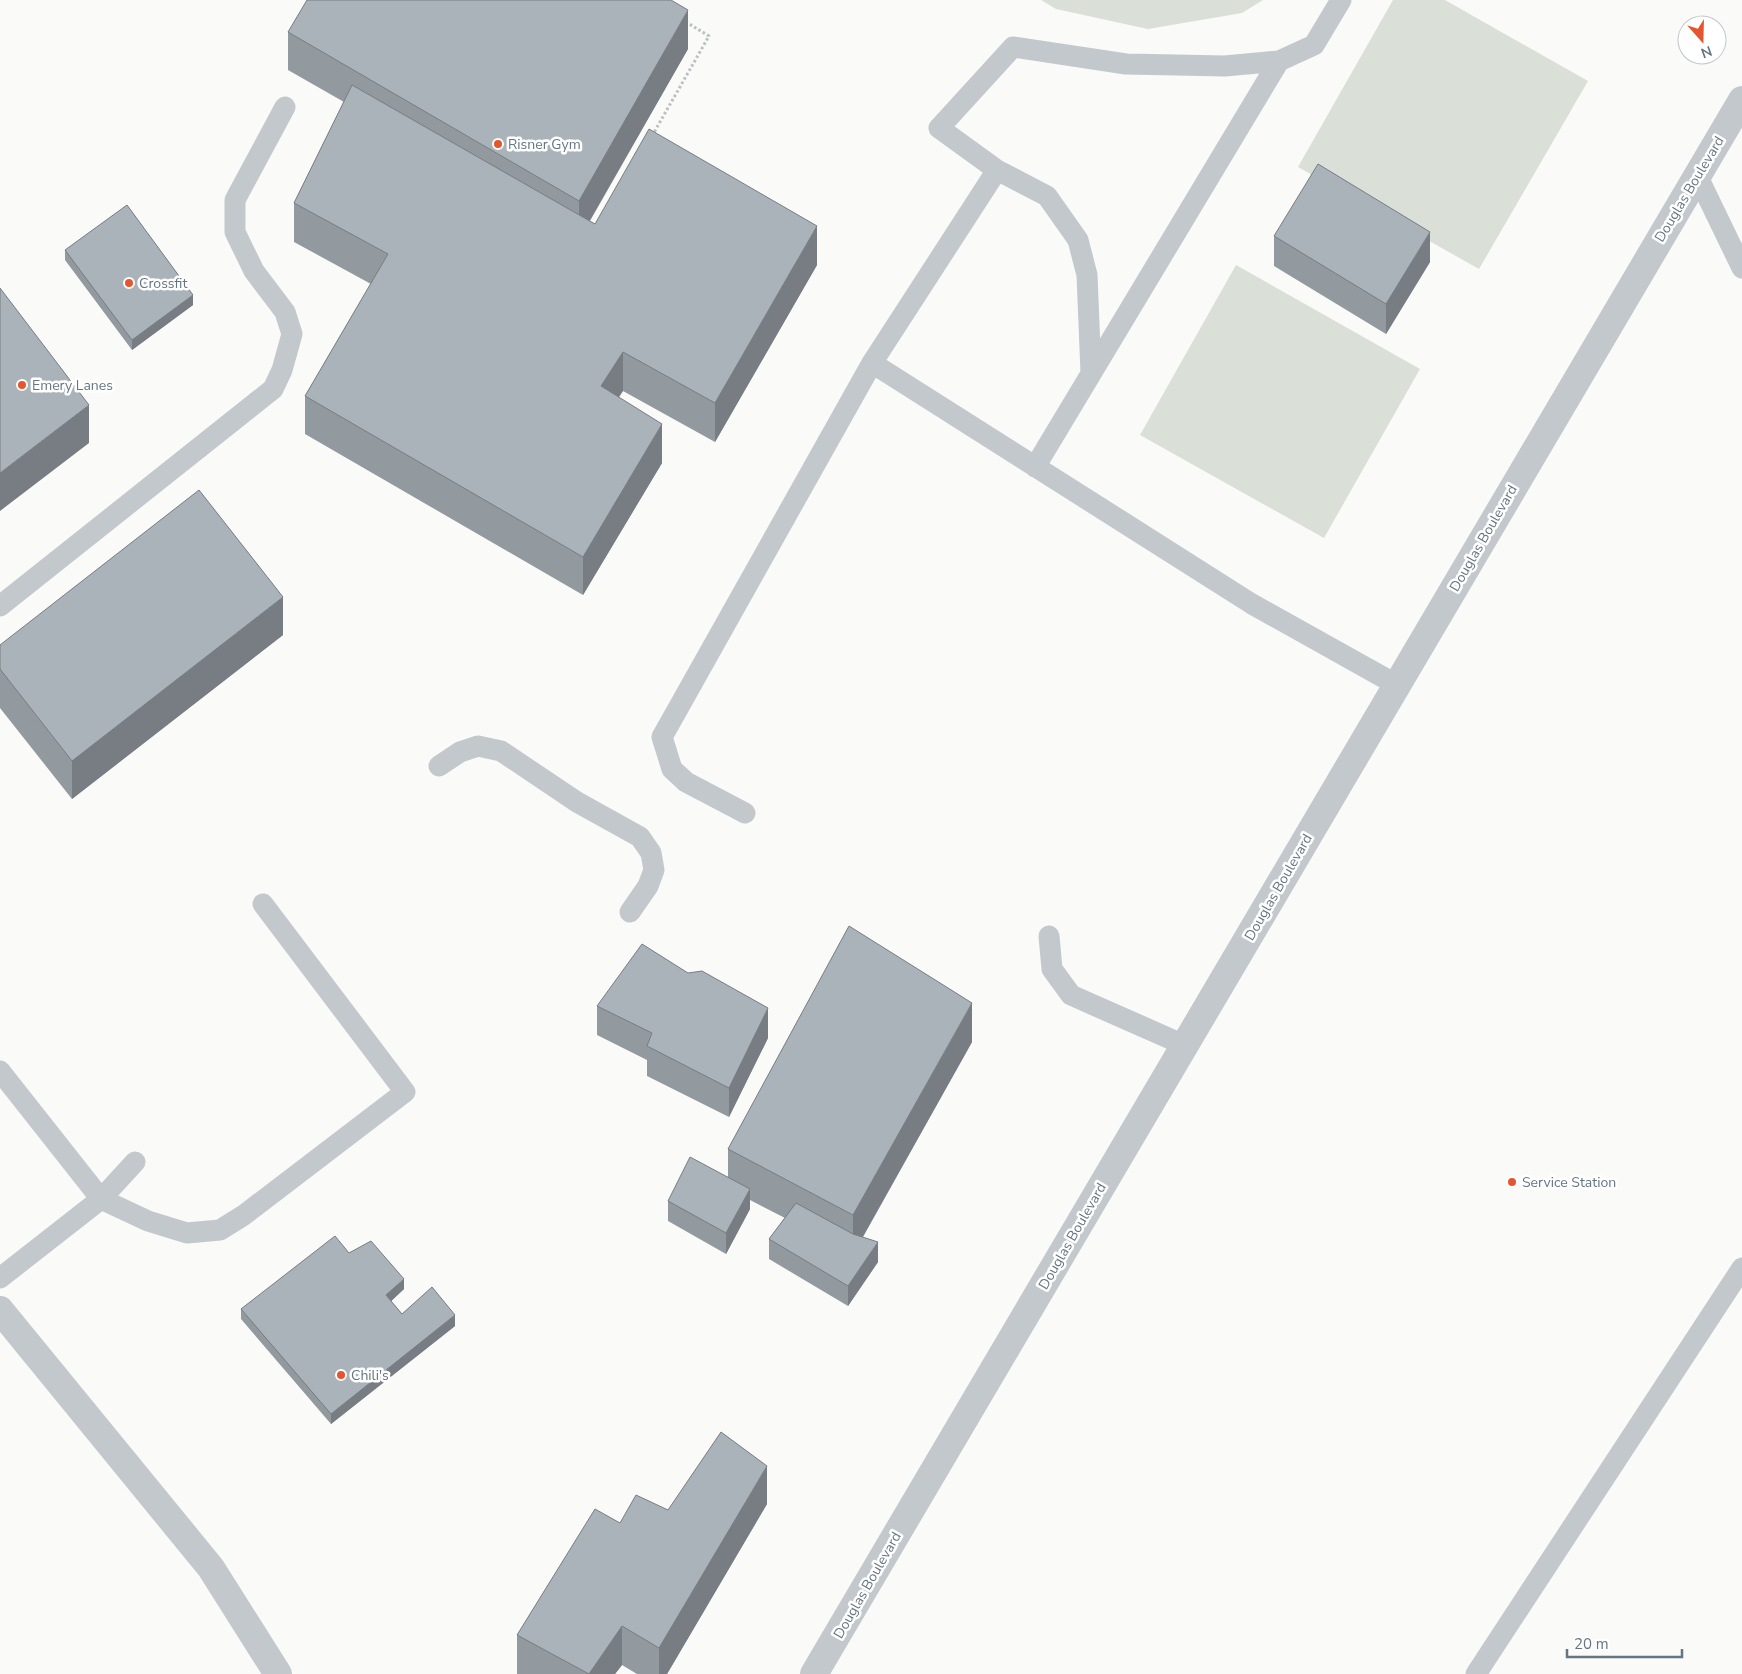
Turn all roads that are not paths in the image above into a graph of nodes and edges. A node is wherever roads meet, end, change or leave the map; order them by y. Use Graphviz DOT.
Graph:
graph roads {
  1 [pos="1341,0"];
  2 [pos="1279,61"];
  3 [pos="1742,100"];
  4 [pos="285,107"];
  5 [pos="997,170"];
  6 [pos="1697,176"];
  7 [pos="1742,268"];
  8 [pos="872,363"];
  9 [pos="1091,373"];
  10 [pos="1034,466"];
  11 [pos="0,606"];
  12 [pos="1397,685"];
  13 [pos="439,766"];
  14 [pos="745,812"];
  15 [pos="263,904"];
  16 [pos="630,912"];
  17 [pos="1049,936"];
  18 [pos="1184,1045"];
  19 [pos="0,1071"];
  20 [pos="135,1162"];
  21 [pos="101,1199"];
  22 [pos="1742,1268"];
  23 [pos="0,1278"];
  24 [pos="0,1310"];
  25 [pos="278,1674"];
  26 [pos="814,1674"];
  27 [pos="1476,1674"];
  1 -- 2 [label="lane"];
  2 -- 5 [label="lane"];
  2 -- 9 [label="lane"];
  3 -- 6 [label="street, Douglas Boulevard"];
  4 -- 11 [label="lane"];
  5 -- 8 [label="lane"];
  5 -- 9 [label="lane"];
  6 -- 7 [label="lane"];
  6 -- 12 [label="street, Douglas Boulevard"];
  8 -- 10 [label="lane"];
  8 -- 14 [label="lane"];
  9 -- 10 [label="lane"];
  10 -- 12 [label="lane"];
  12 -- 18 [label="street, Douglas Boulevard"];
  13 -- 16 [label="lane"];
  15 -- 21 [label="lane"];
  17 -- 18 [label="lane"];
  18 -- 26 [label="street, Douglas Boulevard"];
  19 -- 21 [label="lane"];
  20 -- 21 [label="lane"];
  21 -- 23 [label="lane"];
  22 -- 27 [label="lane"];
  24 -- 25 [label="street"];
}
